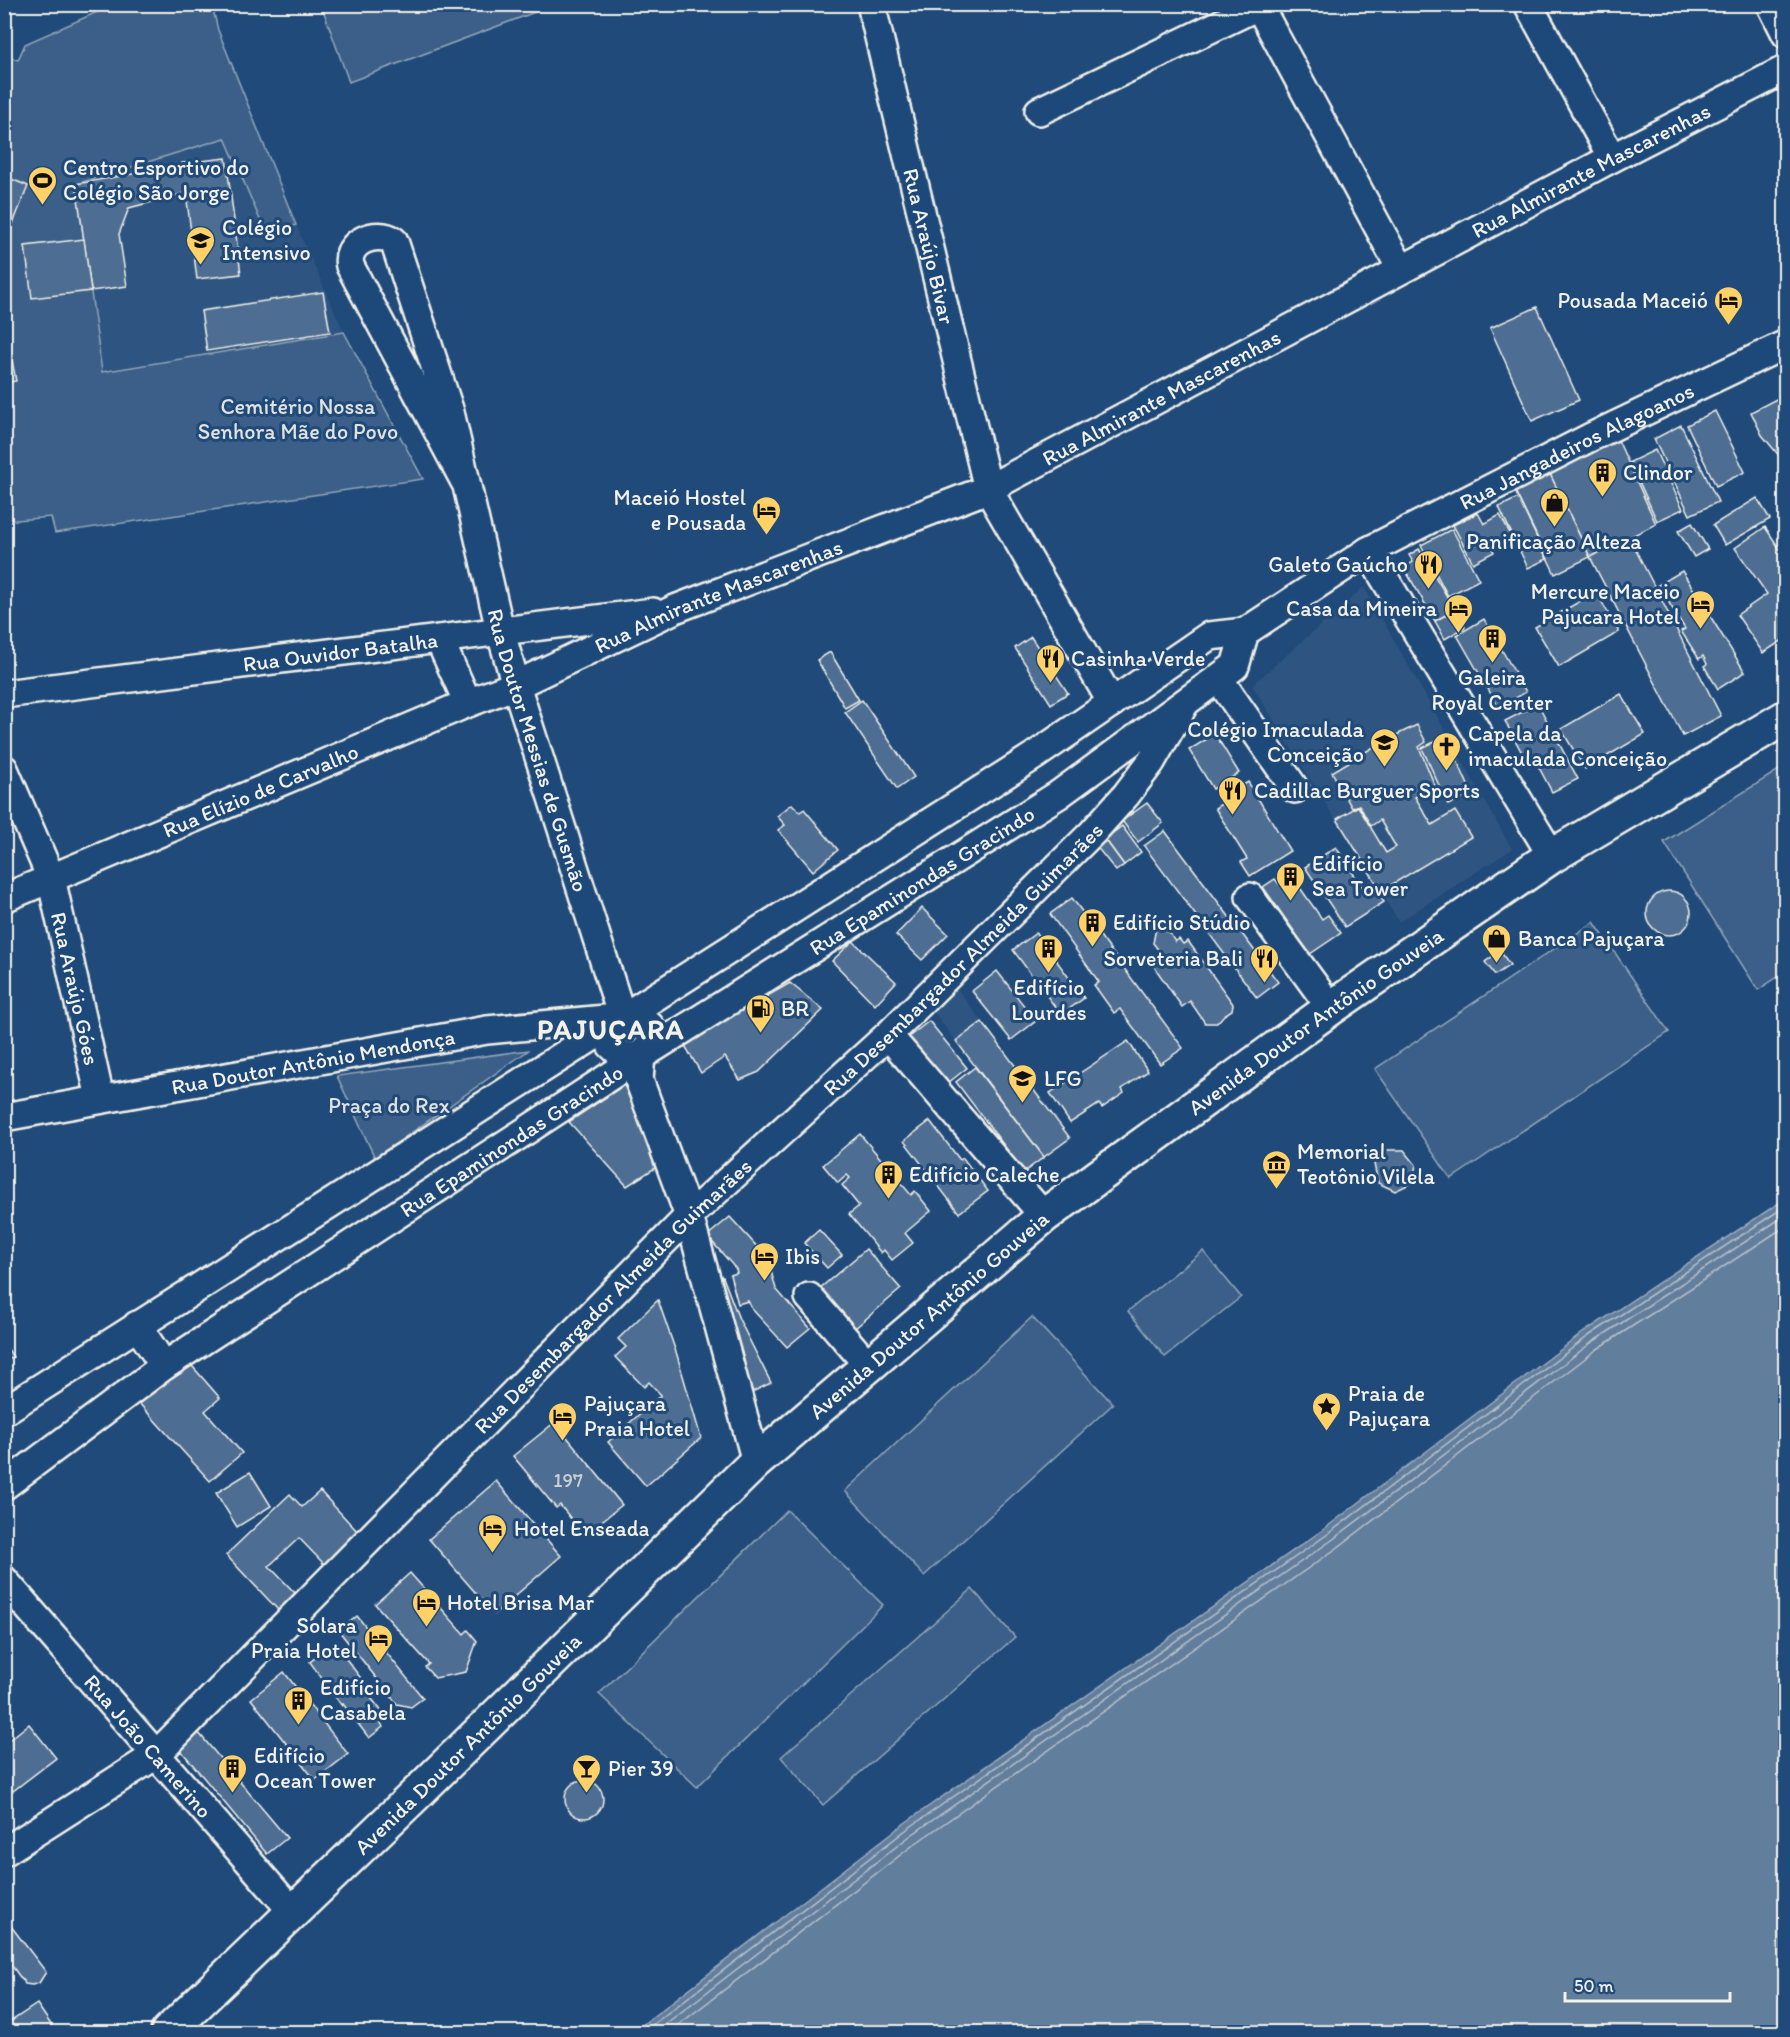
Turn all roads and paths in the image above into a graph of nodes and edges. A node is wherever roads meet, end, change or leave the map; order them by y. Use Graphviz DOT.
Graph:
graph roads {
  1 [pos="871,4"];
  2 [pos="1528,4"];
  3 [pos="1771,4"];
  4 [pos="1261,5"];
  5 [pos="1785,34"];
  6 [pos="1785,69"];
  7 [pos="1039,111"];
  8 [pos="1612,158"];
  9 [pos="1401,269"];
  10 [pos="1785,344"];
  11 [pos="434,362"];
  12 [pos="405,370"];
  13 [pos="465,482"];
  14 [pos="988,489"];
  15 [pos="1368,551"];
  16 [pos="675,609"];
  17 [pos="500,630"];
  18 [pos="1245,632"];
  19 [pos="439,639"];
  20 [pos="1219,679"];
  21 [pos="516,685"];
  22 [pos="4,694"];
  23 [pos="468,703"];
  24 [pos="1112,703"];
  25 [pos="1185,703"];
  26 [pos="1785,717"];
  27 [pos="4,769"];
  28 [pos="1295,789"];
  29 [pos="1552,856"];
  30 [pos="51,878"];
  31 [pos="1250,897"];
  32 [pos="4,898"];
  33 [pos="1331,1008"];
  34 [pos="622,1017"];
  35 [pos="888,1035"];
  36 [pos="641,1056"];
  37 [pos="100,1098"];
  38 [pos="4,1117"];
  39 [pos="689,1216"];
  40 [pos="1044,1216"];
  41 [pos="809,1297"];
  42 [pos="137,1325"];
  43 [pos="868,1365"];
  44 [pos="164,1366"];
  45 [pos="4,1411"];
  46 [pos="756,1462"];
  47 [pos="4,1486"];
  48 [pos="4,1580"];
  49 [pos="156,1755"];
  50 [pos="4,1852"];
  51 [pos="293,1912"];
  52 [pos="168,2032"];
  1 -- 14 [label="street, Rua Araújo Bivar"];
  2 -- 8 [label="street"];
  3 -- 5 [label="street"];
  4 -- 7 [label="street"];
  4 -- 9 [label="street"];
  6 -- 8 [label="street, Rua Almirante Mascarenhas"];
  8 -- 9 [label="street, Rua Almirante Mascarenhas"];
  9 -- 14 [label="street, Rua Almirante Mascarenhas"];
  10 -- 15 [label="street, Rua Jangadeiros Alagoanos"];
  11 -- 12 [label="street"];
  11 -- 12 [label="street, Rua Doutor Messias de Gusmão"];
  11 -- 13 [label="street, Rua Doutor Messias de Gusmão"];
  12 -- 13 [label="street, Rua Doutor Messias de Gusmão"];
  13 -- 17 [label="street, Rua Doutor Messias de Gusmão"];
  14 -- 16 [label="street, Rua Almirante Mascarenhas"];
  14 -- 24 [label="street, Rua Araújo Bivar"];
  15 -- 18 [label="street, Rua Epaminondas Gracindo"];
  15 -- 29 [label="street"];
  16 -- 17 [label="street, Rua Ouvidor Batalha"];
  16 -- 21 [label="street, Rua Almirante Mascarenhas"];
  17 -- 19 [label="street, Rua Ouvidor Batalha"];
  17 -- 21 [label="street, Rua Doutor Messias de Gusmão"];
  18 -- 20 [label="street, Rua Epaminondas Gracindo"];
  18 -- 24 [label="street, Rua Epaminondas Gracindo"];
  19 -- 22 [label="street, Rua Ouvidor Batalha"];
  19 -- 23 [label="street"];
  20 -- 25 [label="street, Rua Epaminondas Gracindo"];
  20 -- 28 [label="street"];
  21 -- 23 [label="street, Rua Elízio de Carvalho"];
  21 -- 34 [label="street, Rua Doutor Messias de Gusmão"];
  23 -- 30 [label="street, Rua Elízio de Carvalho"];
  24 -- 34 [label="street, Rua Epaminondas Gracindo"];
  25 -- 35 [label="street, Rua Desembargador Almeida Guimarães"];
  25 -- 36 [label="street, Rua Epaminondas Gracindo"];
  26 -- 29 [label="main road, Avenida Doutor Antônio Gouveia"];
  27 -- 30 [label="street"];
  29 -- 33 [label="main road, Avenida Doutor Antônio Gouveia"];
  30 -- 32 [label="street, Rua Elízio de Carvalho"];
  30 -- 37 [label="street, Rua Araújo Góes"];
  31 -- 33 [label="street"];
  33 -- 40 [label="main road, Avenida Doutor Antônio Gouveia"];
  34 -- 36 [label="street"];
  34 -- 37 [label="street, Rua Doutor Antônio Mendonça"];
  34 -- 42 [label="street, Rua Epaminondas Gracindo"];
  35 -- 39 [label="street, Rua Desembargador Almeida Guimarães"];
  35 -- 40 [label="street"];
  36 -- 39 [label="street"];
  36 -- 44 [label="street, Rua Epaminondas Gracindo"];
  37 -- 38 [label="street, Rua Doutor Antônio Mendonça"];
  39 -- 46 [label="street"];
  39 -- 49 [label="street, Rua Desembargador Almeida Guimarães"];
  40 -- 43 [label="main road, Avenida Doutor Antônio Gouveia"];
  41 -- 43 [label="street"];
  42 -- 44 [label="street"];
  42 -- 45 [label="street, Rua Epaminondas Gracindo"];
  43 -- 46 [label="main road, Avenida Doutor Antônio Gouveia"];
  44 -- 47 [label="street, Rua Epaminondas Gracindo"];
  46 -- 51 [label="main road, Avenida Doutor Antônio Gouveia"];
  48 -- 49 [label="street, Rua João Camerino"];
  49 -- 50 [label="street, Rua Desembargador Almeida Guimarães"];
  49 -- 51 [label="street, Rua João Camerino"];
  51 -- 52 [label="main road, Avenida Doutor Antônio Gouveia"];
}
